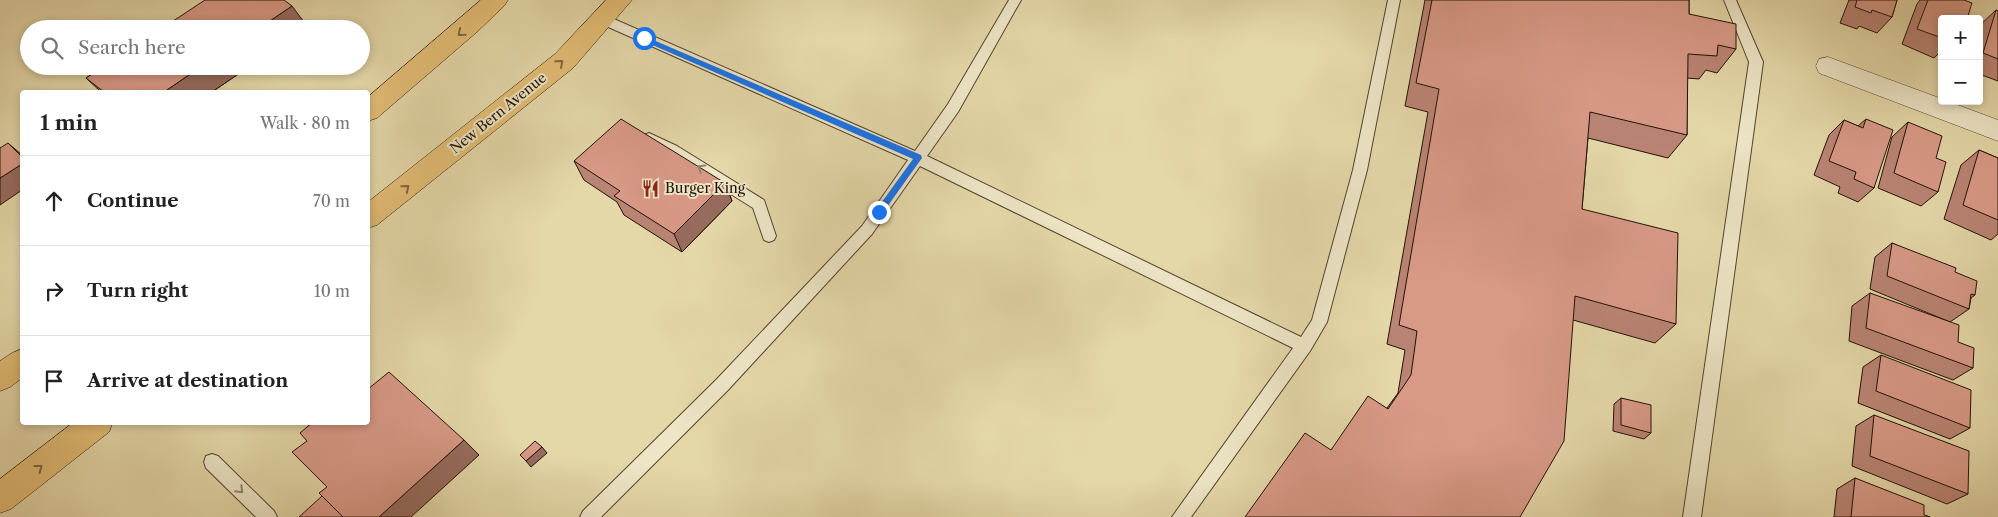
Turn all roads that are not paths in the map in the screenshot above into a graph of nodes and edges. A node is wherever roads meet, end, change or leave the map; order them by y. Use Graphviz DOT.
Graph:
graph roads {
  1 [pos="496,0"];
  2 [pos="620,0"];
  3 [pos="1015,0"];
  4 [pos="1394,0"];
  5 [pos="1730,0"];
  6 [pos="602,19"];
  7 [pos="1828,66"];
  8 [pos="370,109"];
  9 [pos="1998,131"];
  10 [pos="637,133"];
  11 [pos="918,158"];
  12 [pos="370,216"];
  13 [pos="769,236"];
  14 [pos="1304,346"];
  15 [pos="20,363"];
  16 [pos="0,378"];
  17 [pos="94,425"];
  18 [pos="212,462"];
  19 [pos="0,498"];
  20 [pos="268,517"];
  21 [pos="589,517"];
  22 [pos="1181,517"];
  23 [pos="1692,517"];
  1 -- 8 [label="main road, one-way"];
  2 -- 6 [label="main road, New Bern Avenue"];
  3 -- 11 [label="lane"];
  4 -- 14 [label="lane"];
  5 -- 23 [label="lane"];
  6 -- 11 [label="lane"];
  12 -- 6 [label="main road, New Bern Avenue, one-way"];
  7 -- 9 [label="street"];
  13 -- 10 [label="lane, one-way"];
  11 -- 14 [label="lane"];
  11 -- 21 [label="lane"];
  14 -- 22 [label="lane"];
  15 -- 16 [label="main road"];
  19 -- 17 [label="main road, one-way"];
  18 -- 20 [label="lane, one-way"];
}
